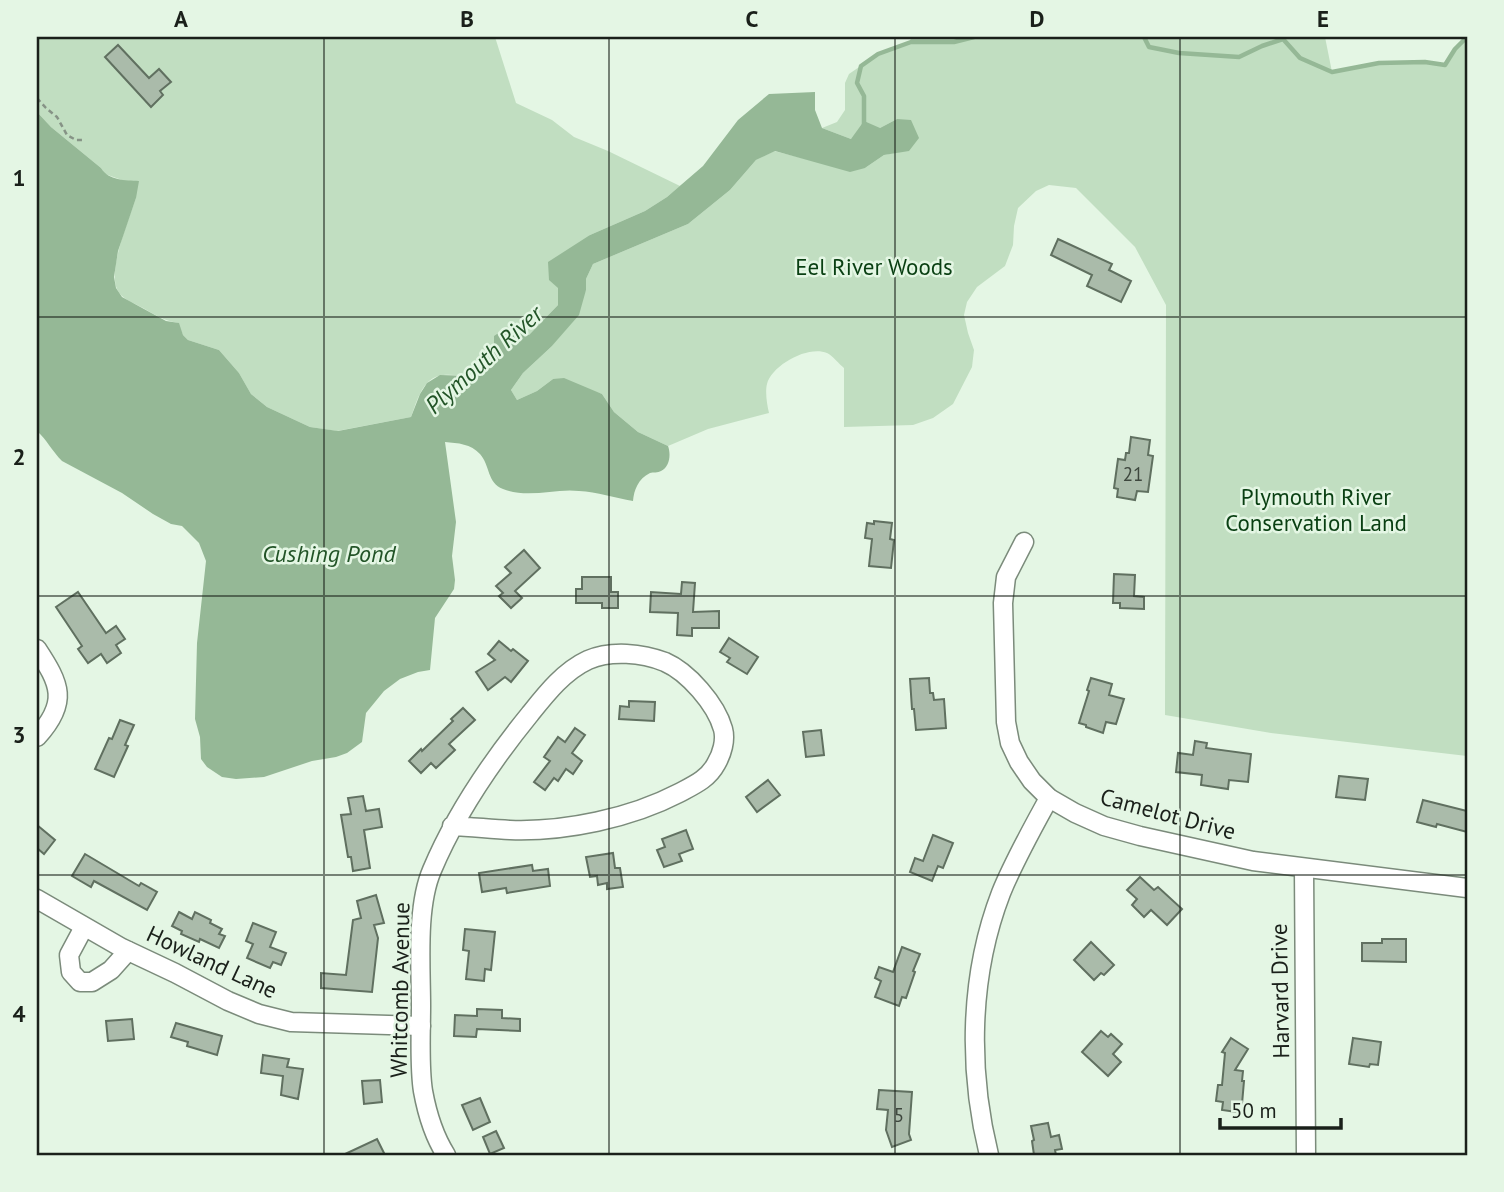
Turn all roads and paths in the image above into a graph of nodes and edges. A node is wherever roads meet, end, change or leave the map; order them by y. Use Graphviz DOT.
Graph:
graph roads {
  1 [pos="37,98"];
  2 [pos="85,141"];
  3 [pos="1024,542"];
  4 [pos="37,649"];
  5 [pos="37,737"];
  6 [pos="1049,798"];
  7 [pos="452,826"];
  8 [pos="1304,869"];
  9 [pos="1467,888"];
  10 [pos="37,900"];
  11 [pos="84,927"];
  12 [pos="128,951"];
  13 [pos="421,1026"];
  14 [pos="446,1155"];
  15 [pos="989,1155"];
  16 [pos="1306,1155"];
  1 -- 2 [label="path"];
  3 -- 6 [label="street, Camelot Drive"];
  4 -- 5 [label="street"];
  6 -- 8 [label="street, Camelot Drive"];
  6 -- 15 [label="street"];
  7 -- 7 [label="street, Whitcomb Avenue"];
  7 -- 13 [label="street, Whitcomb Avenue"];
  8 -- 9 [label="street, Camelot Drive"];
  8 -- 16 [label="street, Harvard Drive"];
  10 -- 11 [label="street, Howland Lane"];
  11 -- 12 [label="street, Howland Lane"];
  11 -- 12 [label="street"];
  12 -- 13 [label="street, Howland Lane"];
  13 -- 14 [label="street, Whitcomb Avenue"];
}
